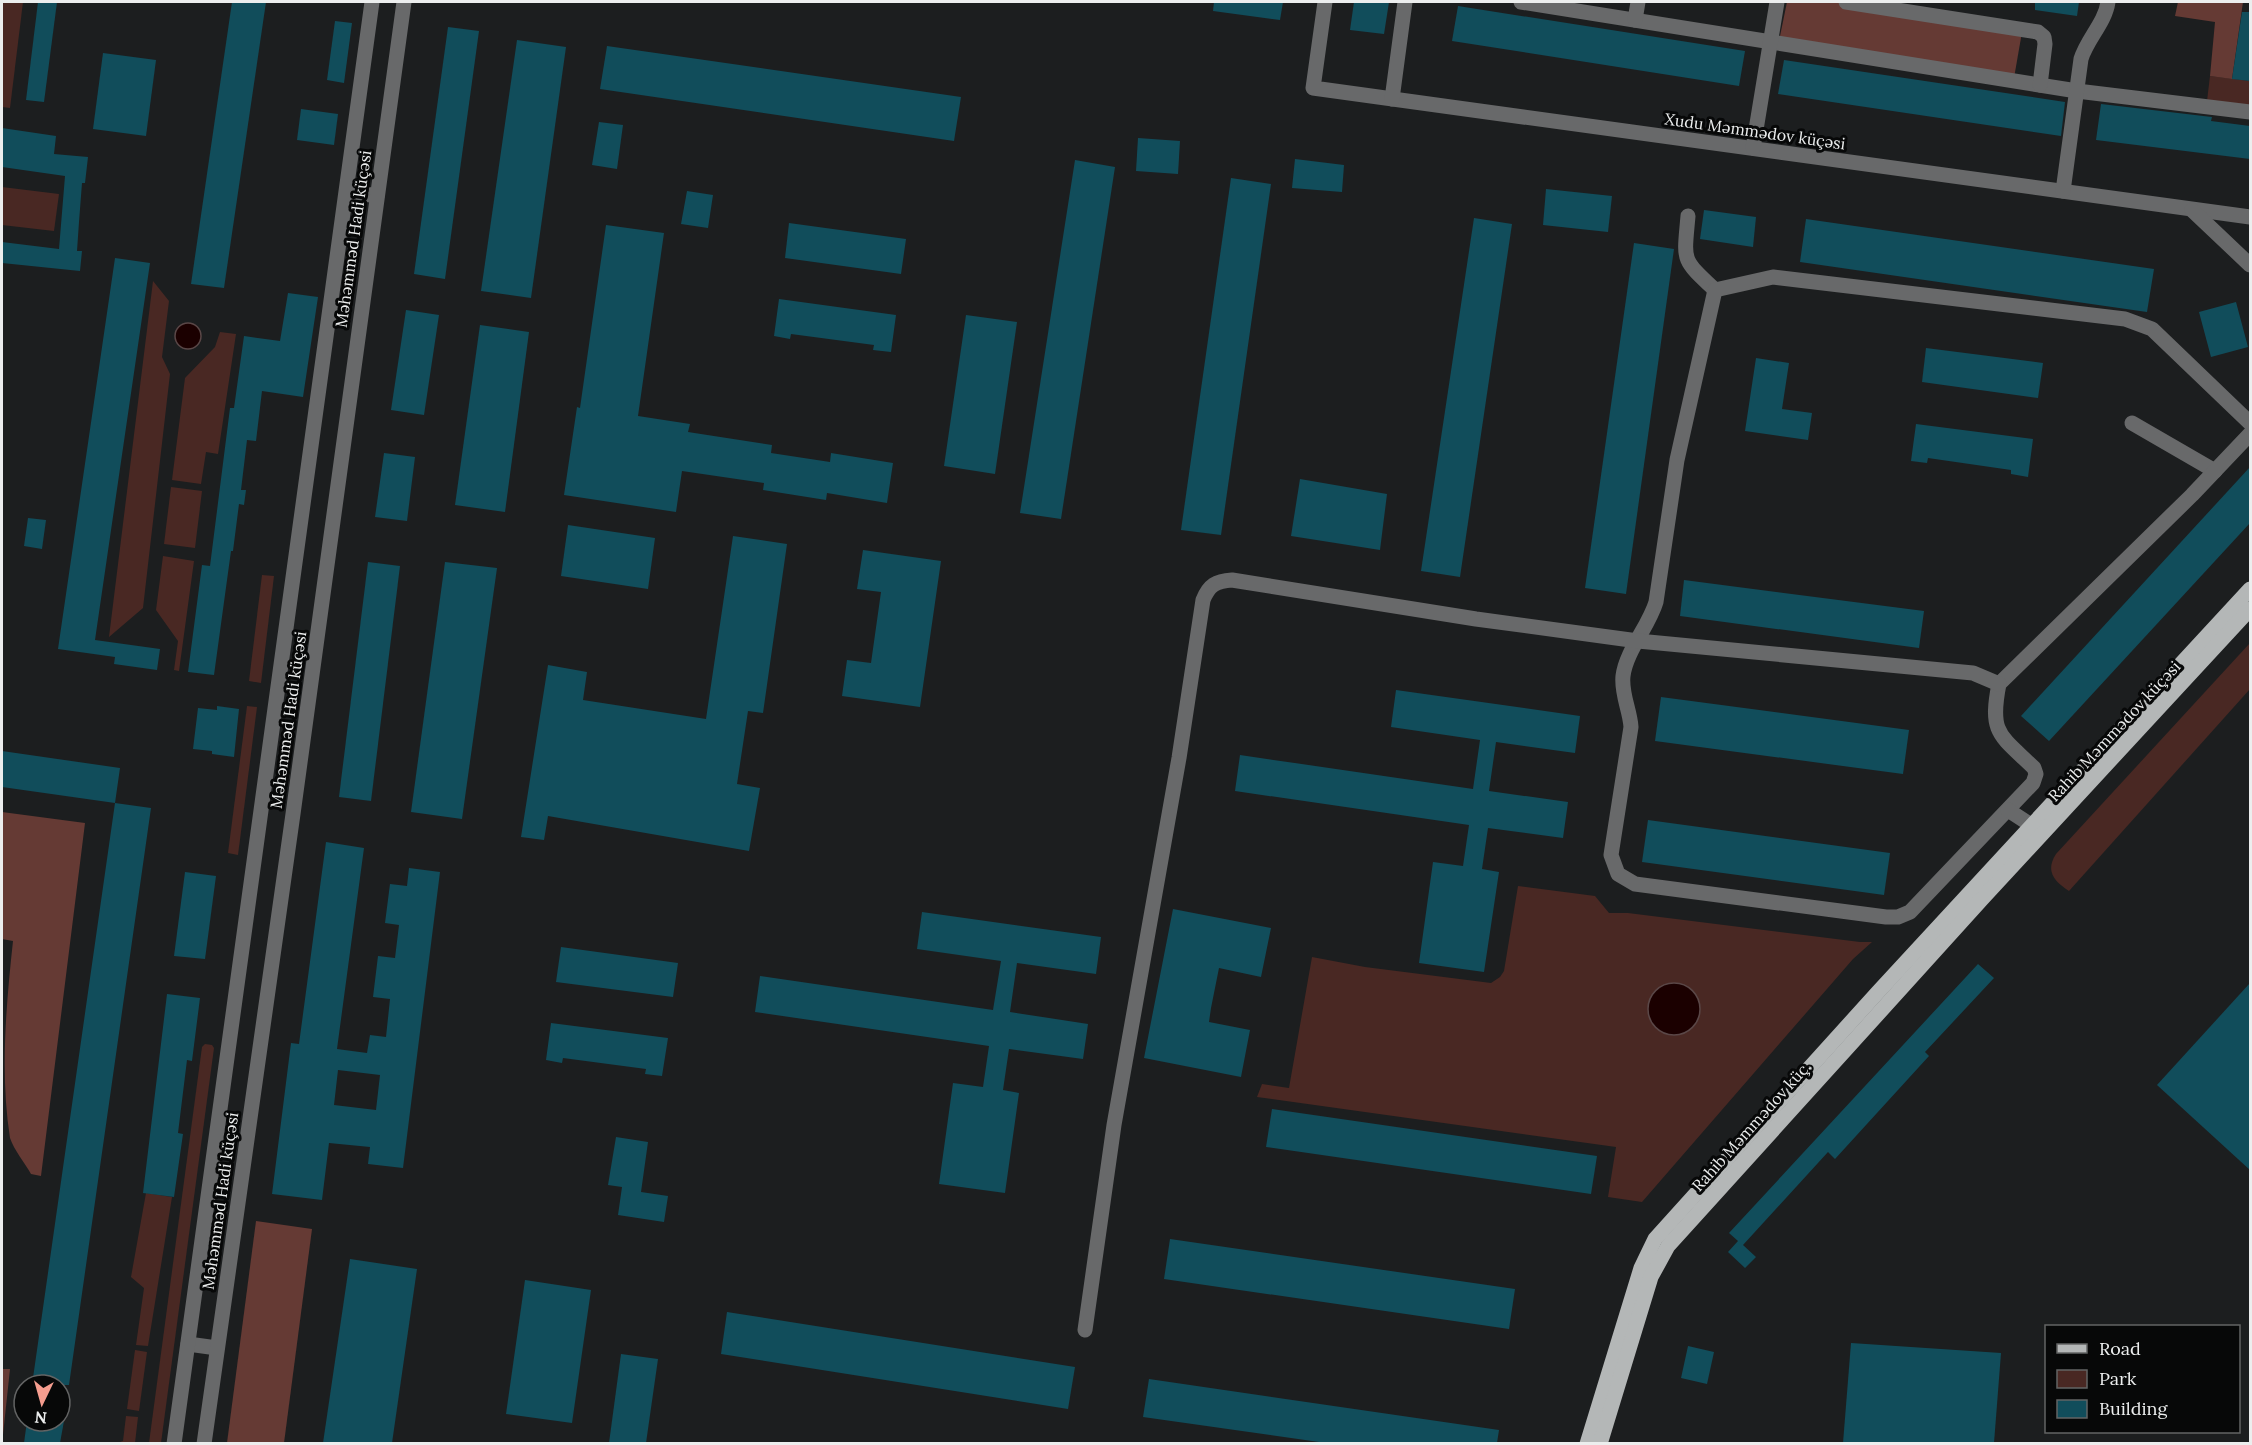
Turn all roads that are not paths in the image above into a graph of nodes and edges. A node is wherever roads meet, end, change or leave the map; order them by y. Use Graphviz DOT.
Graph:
graph roads {
  1 [pos="372,2"];
  2 [pos="404,2"];
  3 [pos="1325,2"];
  4 [pos="1405,2"];
  5 [pos="1521,2"];
  6 [pos="1638,2"];
  7 [pos="1777,2"];
  8 [pos="1846,2"];
  9 [pos="2108,2"];
  10 [pos="1635,20"];
  11 [pos="1771,43"];
  12 [pos="2040,85"];
  13 [pos="2077,91"];
  14 [pos="1392,99"];
  15 [pos="2250,112"];
  16 [pos="1753,148"];
  17 [pos="347,191"];
  18 [pos="2063,191"];
  19 [pos="377,196"];
  20 [pos="2192,210"];
  21 [pos="1688,216"];
  22 [pos="2250,217"];
  23 [pos="2250,265"];
  24 [pos="1716,290"];
  25 [pos="2132,423"];
  26 [pos="2250,423"];
  27 [pos="2250,434"];
  28 [pos="2215,471"];
  29 [pos="2250,589"];
  30 [pos="2250,609"];
  31 [pos="1638,641"];
  32 [pos="1999,684"];
  33 [pos="2008,810"];
  34 [pos="2031,825"];
  35 [pos="2005,876"];
  36 [pos="1661,1243"];
  37 [pos="1085,1330"];
  38 [pos="188,1344"];
  39 [pos="217,1348"];
  40 [pos="174,1443"];
  41 [pos="204,1443"];
  42 [pos="1587,1443"];
  43 [pos="1600,1443"];
  1 -- 17 [label="street, Məhəmməd Hadi küçəsi"];
  2 -- 19 [label="street, Məhəmməd Hadi küçəsi"];
  3 -- 14 [label="street, Xudu Məmmədov küçəsi"];
  4 -- 14 [label="street"];
  5 -- 10 [label="street"];
  6 -- 10 [label="street"];
  7 -- 11 [label="street"];
  8 -- 12 [label="street"];
  9 -- 13 [label="street"];
  10 -- 11 [label="street"];
  11 -- 12 [label="street"];
  11 -- 16 [label="street"];
  12 -- 13 [label="street"];
  13 -- 15 [label="street"];
  13 -- 18 [label="street"];
  14 -- 16 [label="street, Xudu Məmmədov küçəsi"];
  16 -- 18 [label="street, Xudu Məmmədov küçəsi"];
  17 -- 19 [label="street"];
  17 -- 38 [label="street, Məhəmməd Hadi küçəsi"];
  18 -- 20 [label="street, Xudu Məmmədov küçəsi"];
  19 -- 39 [label="street, Məhəmməd Hadi küçəsi"];
  20 -- 22 [label="street, Xudu Məmmədov küçəsi"];
  20 -- 23 [label="street"];
  21 -- 24 [label="street"];
  24 -- 26 [label="street"];
  24 -- 31 [label="street"];
  25 -- 28 [label="street"];
  27 -- 28 [label="street"];
  28 -- 32 [label="street"];
  29 -- 34 [label="main road"];
  30 -- 35 [label="main road, Rahib Məmmədov küçəsi"];
  31 -- 32 [label="street"];
  31 -- 33 [label="street"];
  31 -- 37 [label="street"];
  32 -- 33 [label="street"];
  33 -- 34 [label="street"];
  34 -- 36 [label="main road"];
  35 -- 36 [label="main road, Rahib Məmmədov küç."];
  36 -- 42 [label="main road"];
  36 -- 43 [label="main road, Rahib Məmmədov küç."];
  38 -- 39 [label="street"];
  38 -- 40 [label="street, Məhəmməd Hadi küçəsi"];
  39 -- 41 [label="street, Məhəmməd Hadi küçəsi"];
}
